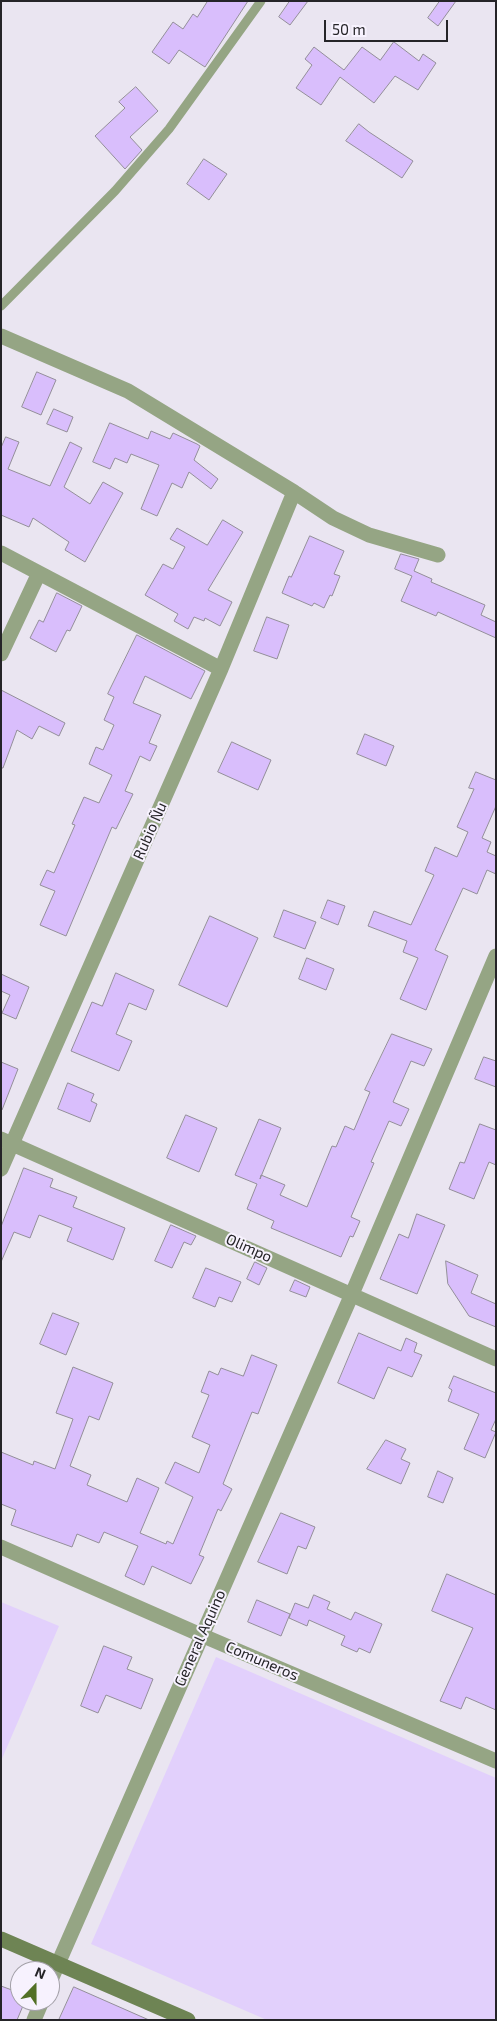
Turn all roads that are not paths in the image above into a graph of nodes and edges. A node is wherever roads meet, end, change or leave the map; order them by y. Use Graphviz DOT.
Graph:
graph roads {
  1 [pos="261,1"];
  2 [pos="1,306"];
  3 [pos="1,336"];
  4 [pos="294,492"];
  5 [pos="1,553"];
  6 [pos="438,555"];
  7 [pos="39,573"];
  8 [pos="1,654"];
  9 [pos="221,669"];
  10 [pos="496,956"];
  11 [pos="7,1142"];
  12 [pos="1,1169"];
  13 [pos="352,1294"];
  14 [pos="496,1359"];
  15 [pos="1,1547"];
  16 [pos="201,1635"];
  17 [pos="496,1761"];
  18 [pos="1,1940"];
  19 [pos="51,1961"];
  20 [pos="59,1961"];
  21 [pos="60,1965"];
  22 [pos="188,2020"];
  1 -- 2 [label="lane"];
  3 -- 4 [label="street"];
  4 -- 6 [label="street"];
  4 -- 9 [label="street, Rubio Ñu"];
  5 -- 7 [label="street"];
  7 -- 8 [label="street"];
  7 -- 9 [label="street"];
  9 -- 11 [label="street, Rubio Ñu"];
  10 -- 13 [label="street, General Aquino"];
  11 -- 12 [label="street, Rubio Ñu"];
  11 -- 13 [label="street, Olimpo"];
  13 -- 14 [label="street, Olimpo"];
  13 -- 16 [label="street, General Aquino"];
  15 -- 16 [label="street, Comuneros"];
  16 -- 17 [label="street, Comuneros"];
  16 -- 20 [label="street, General Aquino"];
  18 -- 19 [label="street"];
  21 -- 22 [label="street"];
}
